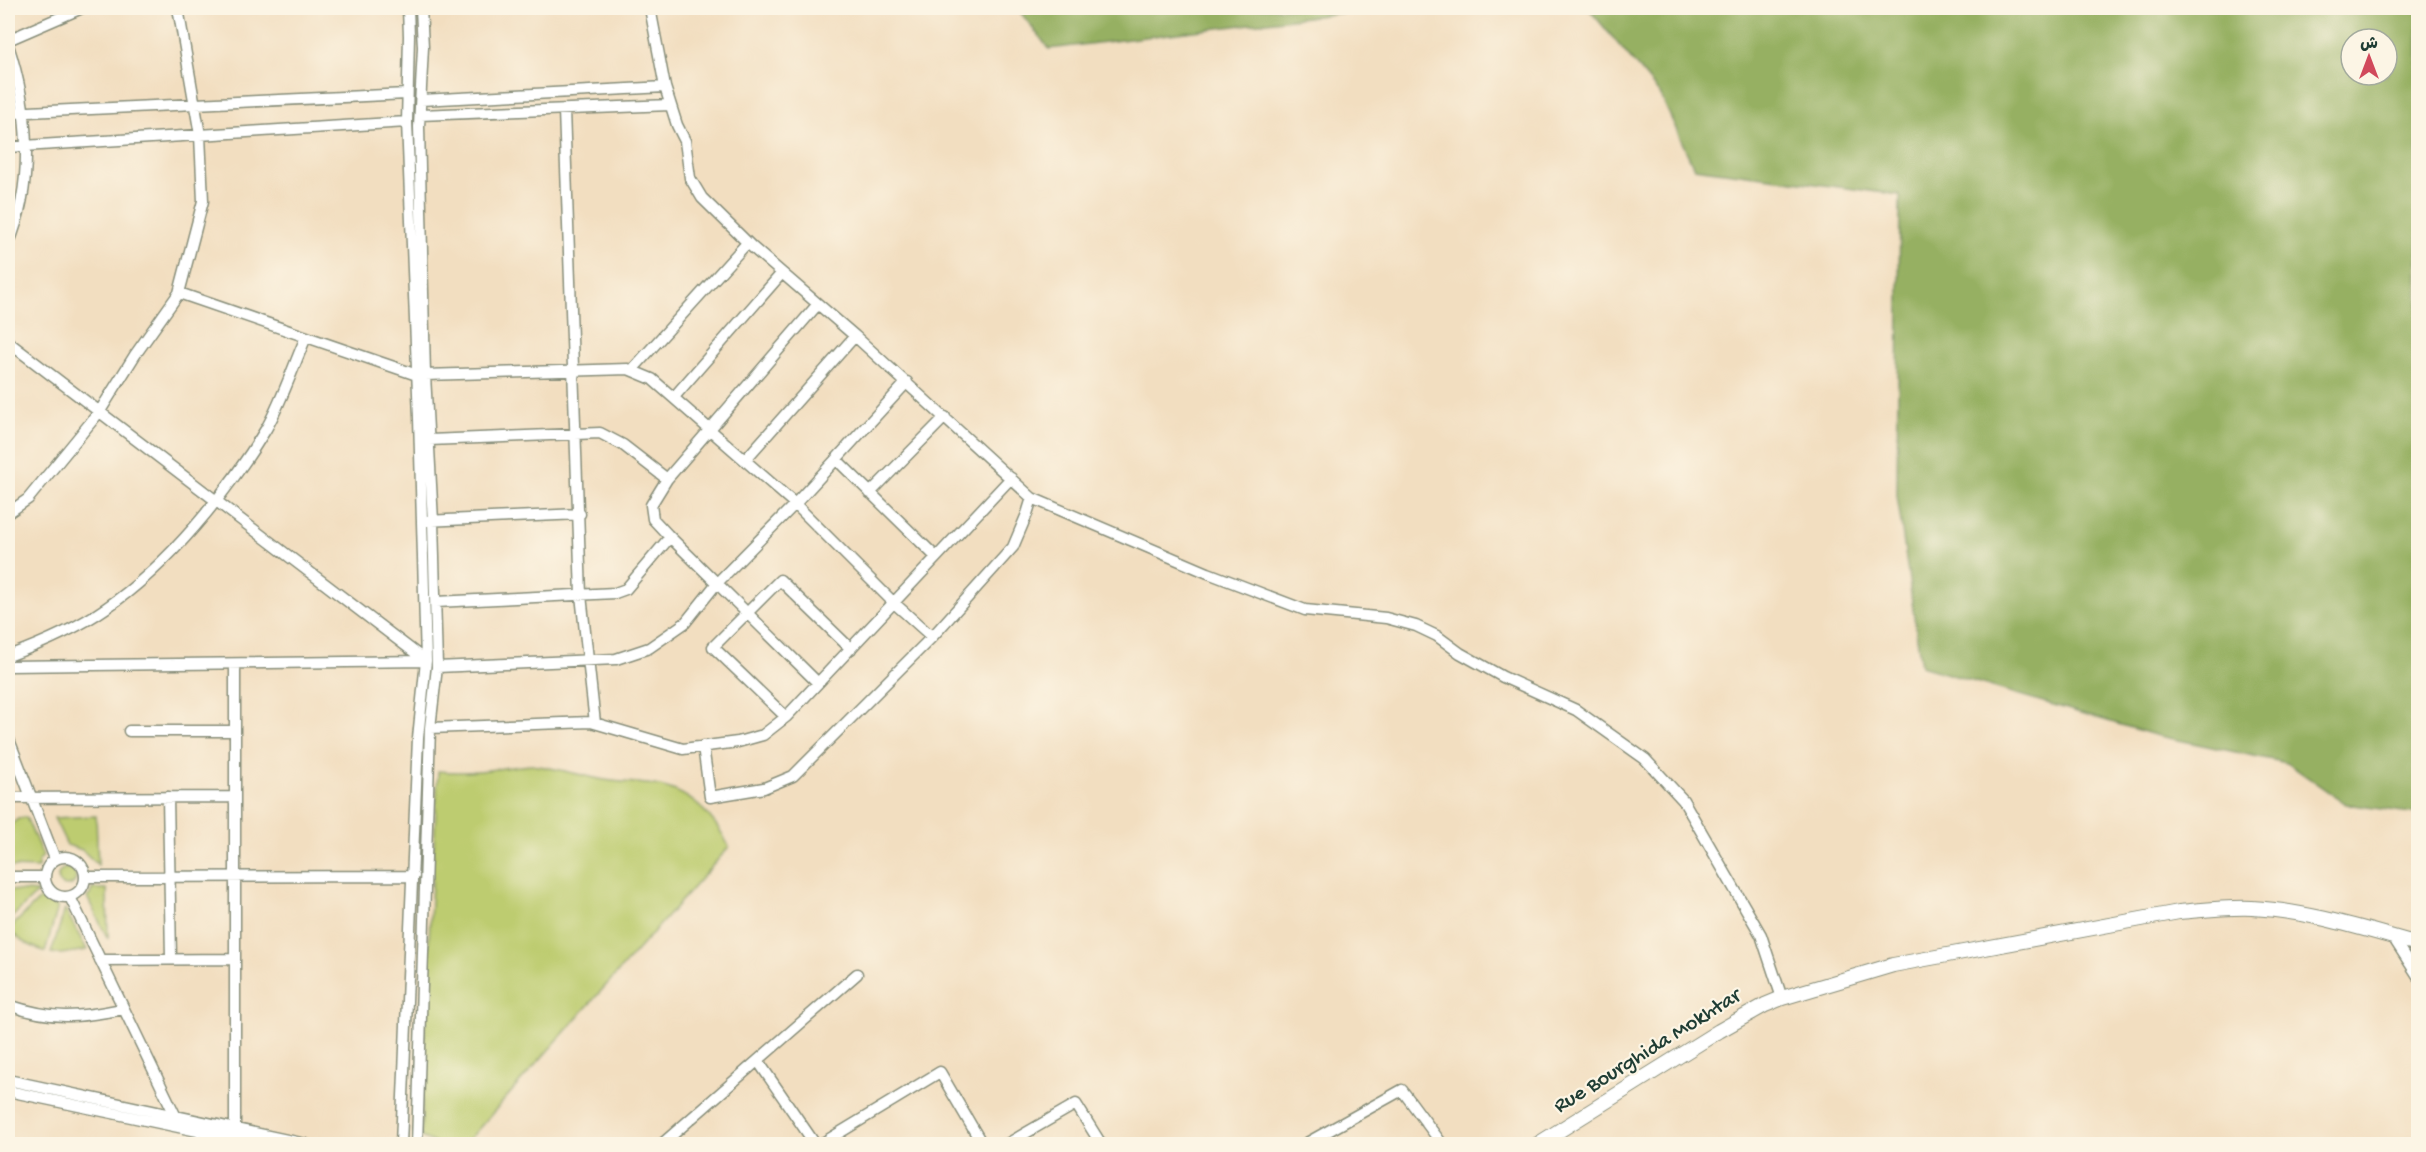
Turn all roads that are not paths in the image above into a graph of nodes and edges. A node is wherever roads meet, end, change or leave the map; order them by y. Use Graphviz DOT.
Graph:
graph roads {
  1 [pos="82,8"];
  2 [pos="178,8"];
  3 [pos="408,8"];
  4 [pos="420,8"];
  5 [pos="650,8"];
  6 [pos="8,40"];
  7 [pos="8,45"];
  8 [pos="665,87"];
  9 [pos="407,94"];
  10 [pos="421,100"];
  11 [pos="194,105"];
  12 [pos="670,105"];
  13 [pos="564,110"];
  14 [pos="24,112"];
  15 [pos="8,113"];
  16 [pos="420,115"];
  17 [pos="407,122"];
  18 [pos="200,135"];
  19 [pos="26,146"];
  20 [pos="8,147"];
  21 [pos="747,243"];
  22 [pos="8,245"];
  23 [pos="782,273"];
  24 [pos="179,293"];
  25 [pos="818,304"];
  26 [pos="855,336"];
  27 [pos="306,337"];
  28 [pos="8,342"];
  29 [pos="632,370"];
  30 [pos="573,371"];
  31 [pos="421,375"];
  32 [pos="907,382"];
  33 [pos="674,397"];
  34 [pos="100,411"];
  35 [pos="945,417"];
  36 [pos="711,429"];
  37 [pos="576,434"];
  38 [pos="429,440"];
  39 [pos="745,460"];
  40 [pos="837,460"];
  41 [pos="1011,478"];
  42 [pos="667,479"];
  43 [pos="870,493"];
  44 [pos="1032,498"];
  45 [pos="216,500"];
  46 [pos="795,504"];
  47 [pos="8,513"];
  48 [pos="579,514"];
  49 [pos="428,521"];
  50 [pos="670,537"];
  51 [pos="936,557"];
  52 [pos="717,583"];
  53 [pos="581,595"];
  54 [pos="436,602"];
  55 [pos="893,602"];
  56 [pos="748,613"];
  57 [pos="932,637"];
  58 [pos="851,649"];
  59 [pos="8,656"];
  60 [pos="589,660"];
  61 [pos="426,661"];
  62 [pos="235,665"];
  63 [pos="8,666"];
  64 [pos="437,667"];
  65 [pos="818,683"];
  66 [pos="786,717"];
  67 [pos="595,723"];
  68 [pos="430,728"];
  69 [pos="129,731"];
  70 [pos="235,731"];
  71 [pos="8,737"];
  72 [pos="703,746"];
  73 [pos="168,797"];
  74 [pos="235,797"];
  75 [pos="8,798"];
  76 [pos="32,798"];
  77 [pos="55,859"];
  78 [pos="170,876"];
  79 [pos="235,876"];
  80 [pos="414,876"];
  81 [pos="8,877"];
  82 [pos="45,877"];
  83 [pos="86,877"];
  84 [pos="70,897"];
  85 [pos="2393,937"];
  86 [pos="2418,944"];
  87 [pos="171,958"];
  88 [pos="235,959"];
  89 [pos="100,960"];
  90 [pos="857,974"];
  91 [pos="2418,976"];
  92 [pos="1782,998"];
  93 [pos="8,1005"];
  94 [pos="123,1009"];
  95 [pos="758,1061"];
  96 [pos="8,1080"];
  97 [pos="8,1091"];
  98 [pos="176,1116"];
  99 [pos="180,1128"];
  100 [pos="235,1134"];
  101 [pos="838,1140"];
  102 [pos="259,1144"];
  103 [pos="306,1144"];
  104 [pos="401,1144"];
  105 [pos="417,1144"];
  106 [pos="662,1144"];
  107 [pos="815,1144"];
  108 [pos="821,1144"];
  109 [pos="982,1144"];
  110 [pos="1007,1144"];
  111 [pos="1101,1144"];
  112 [pos="1305,1144"];
  113 [pos="1442,1144"];
  114 [pos="1538,1144"];
  1 -- 6 [label="street"];
  2 -- 11 [label="street"];
  3 -- 9 [label="street"];
  4 -- 10 [label="street"];
  5 -- 8 [label="street"];
  7 -- 14 [label="street"];
  8 -- 10 [label="street"];
  8 -- 12 [label="street"];
  9 -- 11 [label="street"];
  9 -- 17 [label="street"];
  10 -- 16 [label="street"];
  11 -- 14 [label="street"];
  11 -- 18 [label="street"];
  12 -- 13 [label="street"];
  12 -- 21 [label="street"];
  13 -- 16 [label="street"];
  13 -- 30 [label="street"];
  14 -- 15 [label="street"];
  14 -- 19 [label="street"];
  16 -- 31 [label="street"];
  17 -- 18 [label="street"];
  17 -- 31 [label="street"];
  18 -- 19 [label="street"];
  18 -- 24 [label="street"];
  19 -- 20 [label="street"];
  19 -- 22 [label="street"];
  21 -- 23 [label="street"];
  21 -- 29 [label="street"];
  23 -- 25 [label="street"];
  23 -- 33 [label="street"];
  24 -- 27 [label="street"];
  24 -- 34 [label="street"];
  25 -- 26 [label="street"];
  25 -- 36 [label="street"];
  26 -- 32 [label="street"];
  26 -- 39 [label="street"];
  27 -- 31 [label="street"];
  27 -- 45 [label="street"];
  28 -- 34 [label="street"];
  29 -- 30 [label="street"];
  29 -- 33 [label="street"];
  30 -- 31 [label="street"];
  30 -- 37 [label="street"];
  31 -- 38 [label="street"];
  31 -- 49 [label="street"];
  32 -- 35 [label="street"];
  32 -- 40 [label="street"];
  33 -- 36 [label="street"];
  34 -- 45 [label="street"];
  34 -- 47 [label="street"];
  35 -- 41 [label="street"];
  35 -- 43 [label="street"];
  36 -- 39 [label="street"];
  36 -- 42 [label="street"];
  37 -- 38 [label="street"];
  37 -- 42 [label="street"];
  37 -- 48 [label="street"];
  38 -- 49 [label="street"];
  39 -- 46 [label="street"];
  40 -- 43 [label="street"];
  40 -- 46 [label="street"];
  41 -- 44 [label="street"];
  41 -- 51 [label="street"];
  42 -- 50 [label="street"];
  43 -- 51 [label="street"];
  44 -- 57 [label="street"];
  44 -- 92 [label="street"];
  45 -- 59 [label="street"];
  45 -- 61 [label="street"];
  46 -- 52 [label="street"];
  46 -- 55 [label="street"];
  48 -- 49 [label="street"];
  48 -- 53 [label="street"];
  49 -- 54 [label="street"];
  49 -- 61 [label="street"];
  50 -- 52 [label="street"];
  50 -- 53 [label="street"];
  51 -- 55 [label="street"];
  52 -- 56 [label="street"];
  52 -- 60 [label="street"];
  53 -- 54 [label="street"];
  53 -- 60 [label="street"];
  54 -- 64 [label="street"];
  55 -- 57 [label="street"];
  55 -- 58 [label="street"];
  56 -- 58 [label="street"];
  56 -- 65 [label="street"];
  56 -- 66 [label="street"];
  57 -- 72 [label="street"];
  58 -- 65 [label="street"];
  60 -- 64 [label="street"];
  60 -- 67 [label="street"];
  61 -- 62 [label="street"];
  61 -- 80 [label="street"];
  62 -- 63 [label="street"];
  62 -- 70 [label="street"];
  64 -- 68 [label="street"];
  65 -- 66 [label="street"];
  66 -- 72 [label="street"];
  67 -- 68 [label="street"];
  67 -- 72 [label="street"];
  68 -- 105 [label="street"];
  69 -- 70 [label="street"];
  70 -- 74 [label="street"];
  71 -- 76 [label="street"];
  73 -- 74 [label="street"];
  73 -- 76 [label="street"];
  73 -- 78 [label="street"];
  74 -- 79 [label="street"];
  75 -- 76 [label="street"];
  76 -- 77 [label="street"];
  77 -- 82 [label="street"];
  77 -- 83 [label="street"];
  78 -- 79 [label="street"];
  78 -- 83 [label="street"];
  78 -- 87 [label="street"];
  79 -- 80 [label="street"];
  79 -- 88 [label="street"];
  80 -- 104 [label="street"];
  81 -- 82 [label="street"];
  82 -- 84 [label="street"];
  83 -- 84 [label="street"];
  84 -- 89 [label="street"];
  85 -- 86 [label="main road, Rue Bourghida Mokhtar"];
  85 -- 91 [label="street"];
  85 -- 92 [label="main road, Rue Bourghida Mokhtar"];
  87 -- 88 [label="street"];
  87 -- 89 [label="street"];
  88 -- 100 [label="street"];
  89 -- 94 [label="street"];
  90 -- 95 [label="street"];
  92 -- 114 [label="main road, Rue Bourghida Mokhtar"];
  93 -- 94 [label="street"];
  94 -- 98 [label="street"];
  95 -- 106 [label="street"];
  95 -- 107 [label="street"];
  96 -- 98 [label="street"];
  97 -- 99 [label="street"];
  98 -- 99 [label="street"];
  98 -- 100 [label="street"];
  99 -- 100 [label="street"];
  100 -- 102 [label="street"];
  100 -- 103 [label="street"];
  101 -- 108 [label="street"];
  101 -- 109 [label="street"];
  110 -- 111 [label="street"];
  112 -- 113 [label="street"];
}
